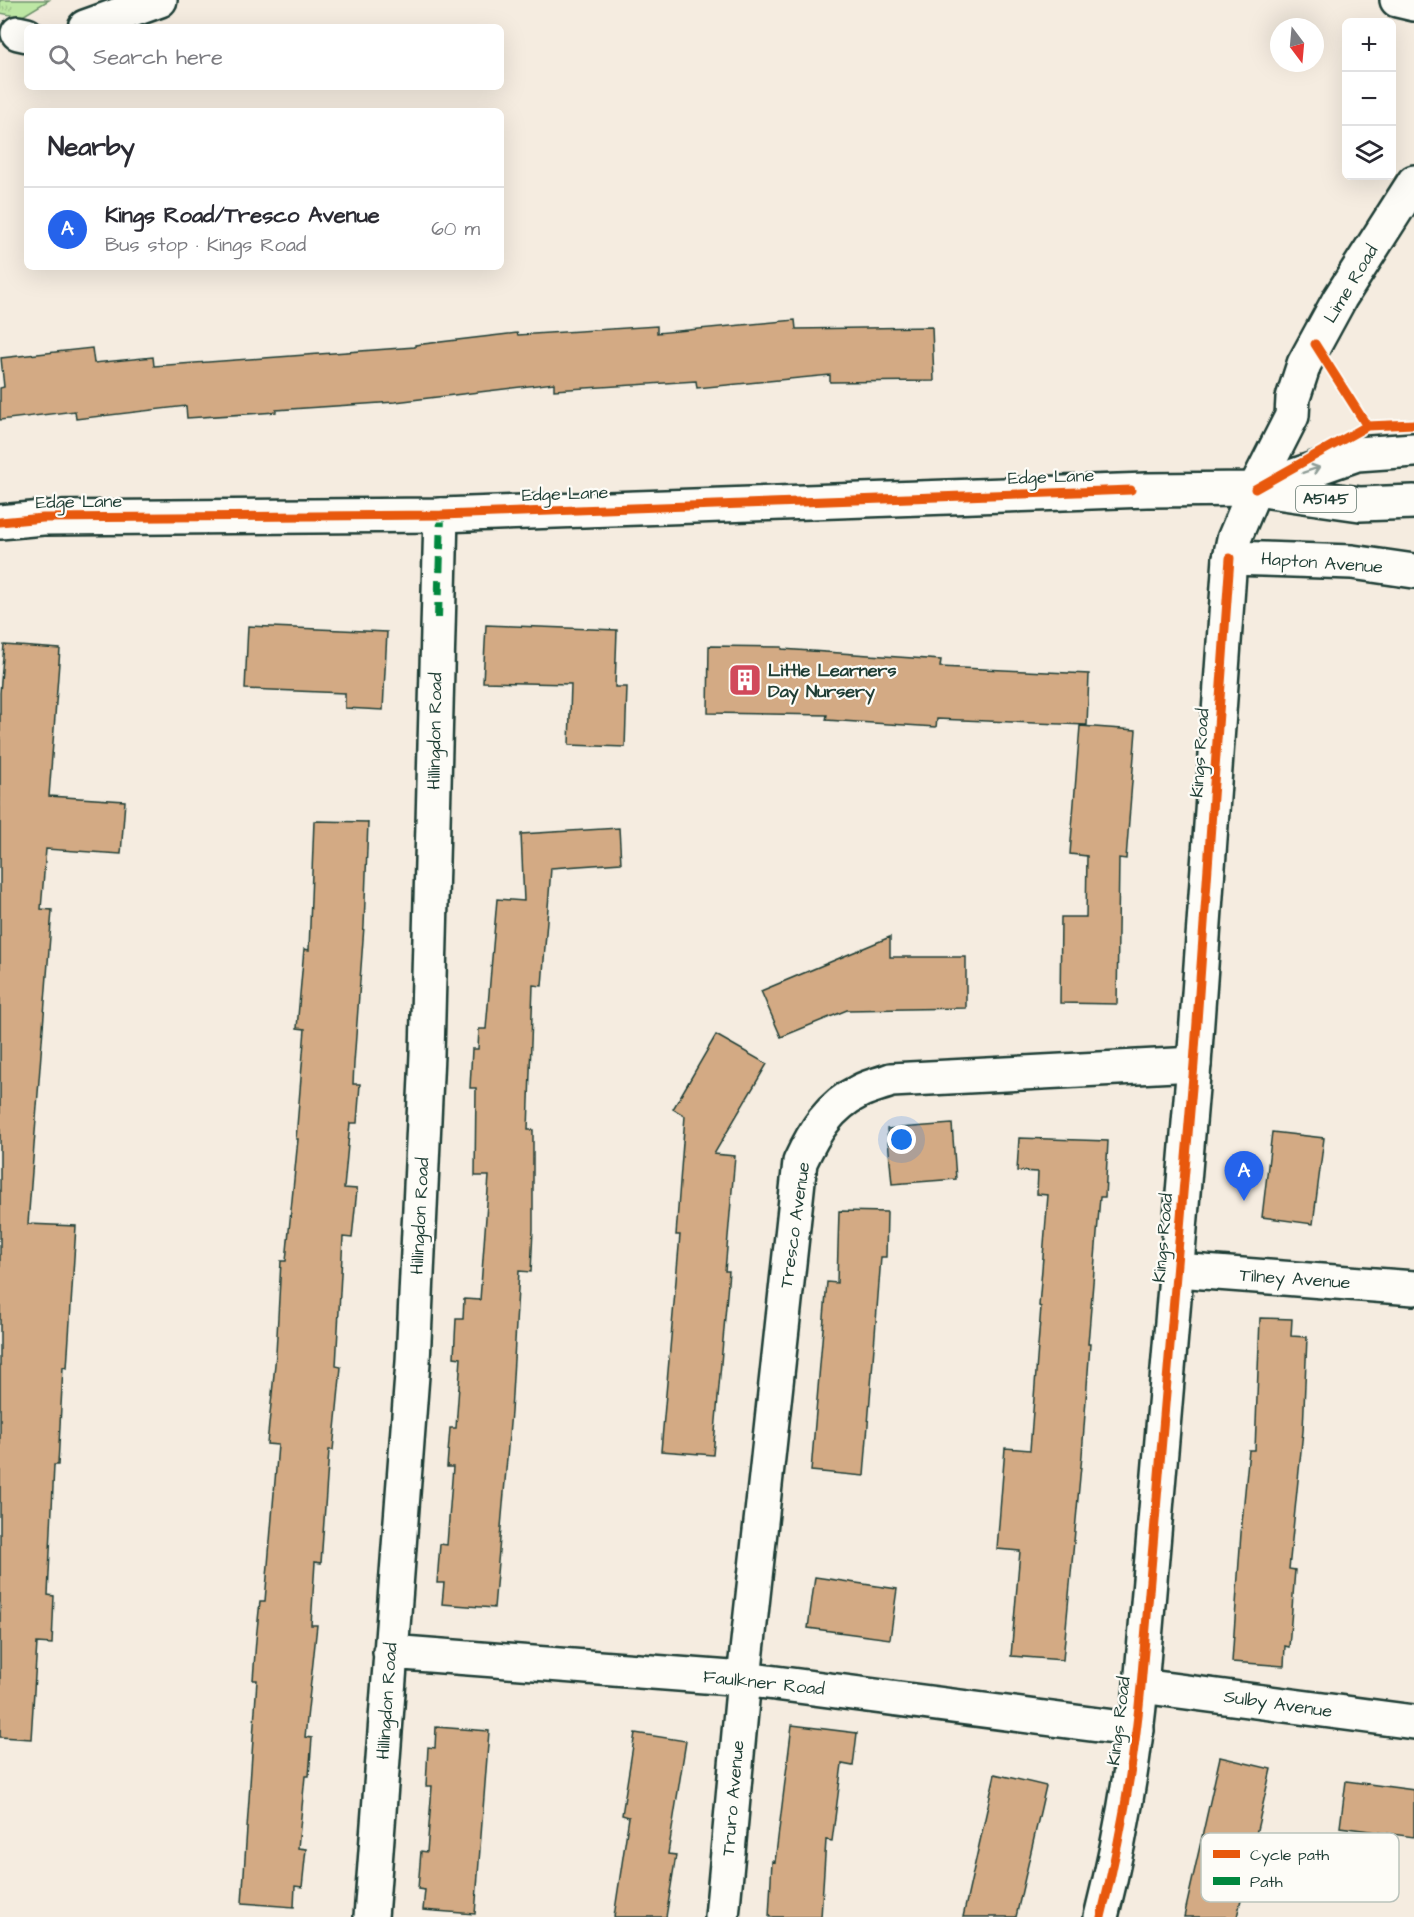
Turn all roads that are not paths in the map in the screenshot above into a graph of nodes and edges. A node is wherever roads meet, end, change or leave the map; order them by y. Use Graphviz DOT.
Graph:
graph roads {
  1 [pos="160,0"];
  2 [pos="1397,0"];
  3 [pos="1414,4"];
  4 [pos="92,16"];
  5 [pos="1414,182"];
  6 [pos="1414,450"];
  7 [pos="1255,489"];
  8 [pos="1414,502"];
  9 [pos="441,514"];
  10 [pos="0,522"];
  11 [pos="1230,558"];
  12 [pos="1414,571"];
  13 [pos="1194,1064"];
  14 [pos="1177,1270"];
  15 [pos="1414,1288"];
  16 [pos="390,1652"];
  17 [pos="744,1679"];
  18 [pos="1141,1686"];
  19 [pos="1414,1722"];
  20 [pos="1137,1730"];
  21 [pos="371,1917"];
  22 [pos="722,1917"];
  23 [pos="1101,1917"];
  1 -- 4 [label="main road"];
  2 -- 3 [label="main road"];
  5 -- 7 [label="main road, Lime Road"];
  7 -- 6 [label="main road, Edge Lane / A5145, one-way"];
  7 -- 8 [label="main road, Edge Lane / A5145"];
  7 -- 9 [label="main road, Edge Lane / A5145"];
  7 -- 11 [label="main road, Kings Road"];
  9 -- 10 [label="main road, Edge Lane / A5145"];
  9 -- 16 [label="main road, Hillingdon Road"];
  11 -- 12 [label="main road, Hapton Avenue"];
  11 -- 13 [label="main road, Kings Road"];
  13 -- 14 [label="main road, Kings Road"];
  13 -- 17 [label="main road, Tresco Avenue"];
  14 -- 15 [label="main road, Tilney Avenue"];
  14 -- 18 [label="main road, Kings Road"];
  16 -- 17 [label="main road, Faulkner Road"];
  16 -- 21 [label="main road, Hillingdon Road"];
  17 -- 20 [label="main road, Faulkner Road"];
  17 -- 22 [label="main road, Truro Avenue"];
  18 -- 19 [label="main road, Sulby Avenue"];
  18 -- 20 [label="main road, Kings Road"];
  20 -- 23 [label="main road, Kings Road"];
}
